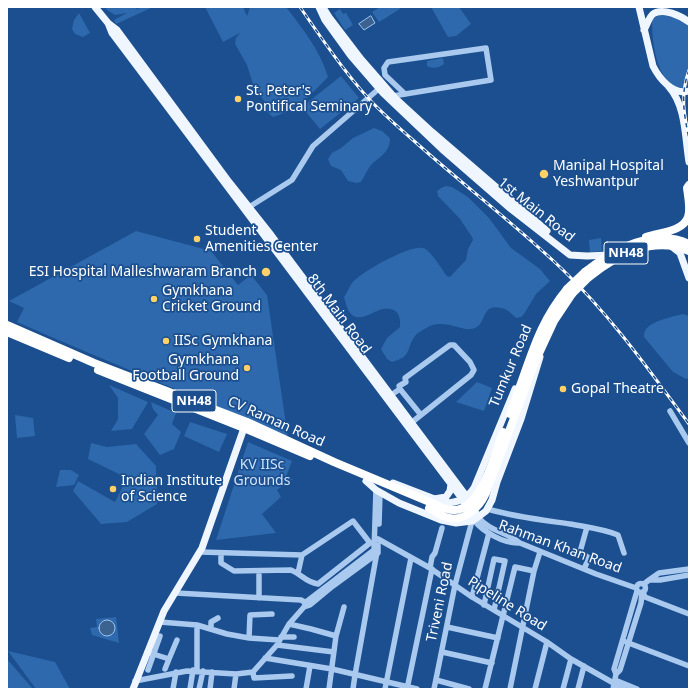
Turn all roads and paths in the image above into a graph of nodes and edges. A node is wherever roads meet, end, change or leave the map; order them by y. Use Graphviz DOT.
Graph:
graph roads {
  1 [pos="95,7"];
  2 [pos="319,7"];
  3 [pos="323,7"];
  4 [pos="639,7"];
  5 [pos="663,9"];
  6 [pos="688,21"];
  7 [pos="644,30"];
  8 [pos="382,82"];
  9 [pos="666,84"];
  10 [pos="689,91"];
  11 [pos="404,94"];
  12 [pos="393,96"];
  13 [pos="689,162"];
  14 [pos="689,184"];
  15 [pos="246,209"];
  16 [pos="268,237"];
  17 [pos="635,243"];
  18 [pos="689,244"];
  19 [pos="669,245"];
  20 [pos="689,251"];
  21 [pos="609,255"];
  22 [pos="578,256"];
  23 [pos="587,275"];
  24 [pos="689,278"];
  25 [pos="570,291"];
  26 [pos="7,325"];
  27 [pos="7,332"];
  28 [pos="539,353"];
  29 [pos="400,389"];
  30 [pos="518,390"];
  31 [pos="391,395"];
  32 [pos="670,411"];
  33 [pos="421,415"];
  34 [pos="412,422"];
  35 [pos="244,428"];
  36 [pos="418,436"];
  37 [pos="689,443"];
  38 [pos="366,481"];
  39 [pos="451,484"];
  40 [pos="378,491"];
  41 [pos="465,499"];
  42 [pos="434,503"];
  43 [pos="488,509"];
  44 [pos="435,517"];
  45 [pos="476,521"];
  46 [pos="587,527"];
  47 [pos="442,528"];
  48 [pos="489,533"];
  49 [pos="378,539"];
  50 [pos="520,543"];
  51 [pos="376,551"];
  52 [pos="200,552"];
  53 [pos="540,552"];
  54 [pos="221,553"];
  55 [pos="624,553"];
  56 [pos="302,555"];
  57 [pos="411,558"];
  58 [pos="431,568"];
  59 [pos="584,569"];
  60 [pos="689,570"];
  61 [pos="534,571"];
  62 [pos="298,573"];
  63 [pos="259,575"];
  64 [pos="689,575"];
  65 [pos="647,582"];
  66 [pos="455,585"];
  67 [pos="641,592"];
  68 [pos="176,593"];
  69 [pos="472,597"];
  70 [pos="259,598"];
  71 [pos="306,605"];
  72 [pos="484,605"];
  73 [pos="344,607"];
  74 [pos="494,610"];
  75 [pos="689,612"];
  76 [pos="272,614"];
  77 [pos="503,616"];
  78 [pos="689,617"];
  79 [pos="218,618"];
  80 [pos="160,622"];
  81 [pos="289,624"];
  82 [pos="197,625"];
  83 [pos="447,627"];
  84 [pos="523,628"];
  85 [pos="211,629"];
  86 [pos="160,636"];
  87 [pos="336,636"];
  88 [pos="294,637"];
  89 [pos="249,638"];
  90 [pos="498,638"];
  91 [pos="177,640"];
  92 [pos="279,640"];
  93 [pos="547,642"];
  94 [pos="625,642"];
  95 [pos="334,652"];
  96 [pos="442,652"];
  97 [pos="150,653"];
  98 [pos="265,658"];
  99 [pos="169,659"];
  100 [pos="571,659"];
  101 [pos="492,663"];
  102 [pos="310,666"];
  103 [pos="584,666"];
  104 [pos="689,666"];
  105 [pos="165,669"];
  106 [pos="332,669"];
  107 [pos="148,670"];
  108 [pos="197,671"];
  109 [pos="176,672"];
  110 [pos="212,672"];
  111 [pos="253,672"];
  112 [pos="236,674"];
  113 [pos="355,675"];
  114 [pos="292,676"];
  115 [pos="615,679"];
  116 [pos="436,680"];
  117 [pos="135,681"];
  118 [pos="387,682"];
  119 [pos="407,688"];
  120 [pos="133,689"];
  121 [pos="173,689"];
  122 [pos="190,689"];
  123 [pos="199,689"];
  124 [pos="210,689"];
  125 [pos="234,689"];
  126 [pos="306,689"];
  127 [pos="329,689"];
  128 [pos="353,689"];
  129 [pos="385,689"];
  130 [pos="417,689"];
  131 [pos="434,689"];
  132 [pos="469,689"];
  133 [pos="485,689"];
  134 [pos="510,689"];
  135 [pos="535,689"];
  136 [pos="563,689"];
  137 [pos="578,689"];
  138 [pos="613,689"];
  139 [pos="624,689"];
  140 [pos="637,689"];
  1 -- 15 [label="main road, 8th Main Road"];
  2 -- 8 [label="main road, 1st Main Road"];
  3 -- 8 [label="main road, 1st Main Road"];
  4 -- 7 [label="main road"];
  5 -- 6 [label="main road"];
  5 -- 7 [label="main road"];
  7 -- 9 [label="main road"];
  8 -- 11 [label="street"];
  8 -- 11 [label="street"];
  8 -- 12 [label="main road, 1st Main Road"];
  8 -- 15 [label="street"];
  8 -- 22 [label="main road, 1st Main Road"];
  9 -- 10 [label="main road"];
  9 -- 13 [label="main road"];
  11 -- 12 [label="street"];
  12 -- 22 [label="main road, 1st Main Road"];
  14 -- 17 [label="highway"];
  15 -- 16 [label="main road, 8th Main Road"];
  16 -- 31 [label="main road, 8th Main Road"];
  16 -- 36 [label="main road, 8th Main Road"];
  17 -- 18 [label="highway, Tumkur Road / NH48"];
  17 -- 21 [label="highway, Tumkur Road / NH48"];
  19 -- 20 [label="highway, Tumkur Road / NH48"];
  19 -- 23 [label="highway, Tumkur Road / NH48"];
  19 -- 24 [label="main road"];
  21 -- 22 [label="main road"];
  21 -- 23 [label="highway, Tumkur Road / NH48"];
  23 -- 25 [label="highway, Tumkur Road / NH48, bridge"];
  25 -- 28 [label="highway, Tumkur Road / NH48"];
  25 -- 30 [label="highway, Tumkur Road / NH48"];
  26 -- 42 [label="highway, CV Raman Road / NH48"];
  27 -- 35 [label="highway, CV Raman Road / NH48"];
  28 -- 42 [label="highway, NH48, bridge"];
  28 -- 43 [label="main road"];
  29 -- 31 [label="street"];
  29 -- 33 [label="street"];
  29 -- 33 [label="street"];
  30 -- 41 [label="main road, Tumkur Road"];
  30 -- 42 [label="highway, NH48, bridge"];
  31 -- 34 [label="main road, 8th Main Road"];
  32 -- 37 [label="street"];
  33 -- 34 [label="street"];
  34 -- 36 [label="main road, 8th Main Road"];
  35 -- 38 [label="highway, CV Raman Road / NH48"];
  35 -- 52 [label="main road"];
  36 -- 39 [label="main road, 8th Main Road"];
  36 -- 41 [label="main road, 8th Main Road"];
  38 -- 40 [label="main road"];
  38 -- 42 [label="highway, NH48"];
  39 -- 41 [label="main road, 8th Main Road"];
  39 -- 42 [label="main road"];
  40 -- 44 [label="main road"];
  40 -- 49 [label="street"];
  40 -- 51 [label="street"];
  41 -- 42 [label="main road"];
  41 -- 45 [label="main road, 8th Main Road"];
  42 -- 44 [label="main road"];
  43 -- 45 [label="main road"];
  43 -- 46 [label="street"];
  44 -- 45 [label="main road"];
  45 -- 48 [label="street, Rahman Khan Road"];
  45 -- 50 [label="street"];
  45 -- 66 [label="street, Triveni Road"];
  46 -- 55 [label="street"];
  46 -- 59 [label="street"];
  47 -- 58 [label="street"];
  48 -- 50 [label="street, Rahman Khan Road"];
  48 -- 69 [label="street"];
  49 -- 51 [label="street"];
  49 -- 57 [label="street, Pipeline Road"];
  50 -- 53 [label="street, Rahman Khan Road"];
  51 -- 71 [label="street"];
  51 -- 113 [label="street"];
  52 -- 54 [label="street"];
  52 -- 68 [label="main road"];
  53 -- 59 [label="street, Rahman Khan Road"];
  53 -- 61 [label="street"];
  54 -- 56 [label="street"];
  54 -- 62 [label="street"];
  56 -- 62 [label="street"];
  56 -- 62 [label="street"];
  57 -- 58 [label="street, Pipeline Road"];
  57 -- 118 [label="street"];
  58 -- 66 [label="street, Pipeline Road"];
  58 -- 119 [label="street"];
  59 -- 67 [label="street, Rahman Khan Road"];
  60 -- 65 [label="street"];
  61 -- 77 [label="street"];
  61 -- 84 [label="street"];
  63 -- 70 [label="street"];
  64 -- 65 [label="street"];
  65 -- 67 [label="street"];
  66 -- 69 [label="street, Pipeline Road"];
  66 -- 83 [label="street, Triveni Road"];
  67 -- 75 [label="street"];
  67 -- 78 [label="street"];
  67 -- 94 [label="street"];
  68 -- 70 [label="street"];
  68 -- 80 [label="main road"];
  69 -- 72 [label="street, Pipeline Road"];
  70 -- 71 [label="street"];
  71 -- 81 [label="street"];
  72 -- 74 [label="street, Pipeline Road"];
  72 -- 74 [label="street"];
  73 -- 87 [label="street"];
  74 -- 77 [label="street, Pipeline Road"];
  76 -- 89 [label="street"];
  77 -- 84 [label="street, Pipeline Road"];
  77 -- 90 [label="street"];
  79 -- 85 [label="street"];
  80 -- 82 [label="street"];
  80 -- 97 [label="main road"];
  81 -- 87 [label="street"];
  81 -- 92 [label="street"];
  82 -- 85 [label="street"];
  82 -- 108 [label="street"];
  83 -- 90 [label="street"];
  83 -- 96 [label="street, Triveni Road"];
  84 -- 93 [label="street, Pipeline Road"];
  84 -- 134 [label="street"];
  85 -- 89 [label="street"];
  86 -- 97 [label="street"];
  87 -- 95 [label="street"];
  88 -- 92 [label="street"];
  89 -- 92 [label="street"];
  90 -- 101 [label="street"];
  91 -- 99 [label="street"];
  92 -- 95 [label="street"];
  92 -- 98 [label="street"];
  93 -- 100 [label="street, Pipeline Road"];
  93 -- 135 [label="street"];
  94 -- 104 [label="street"];
  94 -- 115 [label="street"];
  95 -- 106 [label="street"];
  96 -- 101 [label="street"];
  96 -- 116 [label="street, Triveni Road"];
  97 -- 99 [label="street"];
  97 -- 107 [label="street"];
  97 -- 117 [label="main road"];
  98 -- 102 [label="street"];
  98 -- 111 [label="street"];
  99 -- 105 [label="street"];
  100 -- 103 [label="street, Pipeline Road"];
  100 -- 136 [label="street"];
  101 -- 133 [label="street"];
  102 -- 106 [label="street"];
  102 -- 126 [label="street"];
  103 -- 115 [label="street, Pipeline Road"];
  103 -- 137 [label="street"];
  106 -- 113 [label="street"];
  106 -- 127 [label="street"];
  108 -- 109 [label="street"];
  108 -- 110 [label="street"];
  108 -- 122 [label="street"];
  108 -- 123 [label="street"];
  109 -- 117 [label="street"];
  109 -- 121 [label="street"];
  110 -- 112 [label="street"];
  110 -- 124 [label="street"];
  111 -- 112 [label="street"];
  111 -- 114 [label="street"];
  112 -- 125 [label="street"];
  113 -- 118 [label="street"];
  113 -- 128 [label="street"];
  115 -- 138 [label="street"];
  115 -- 139 [label="street, Pipeline Road"];
  115 -- 140 [label="street"];
  116 -- 131 [label="street, Triveni Road"];
  116 -- 132 [label="street"];
  117 -- 120 [label="main road"];
  118 -- 119 [label="street"];
  118 -- 129 [label="street"];
  119 -- 130 [label="street"];
}
